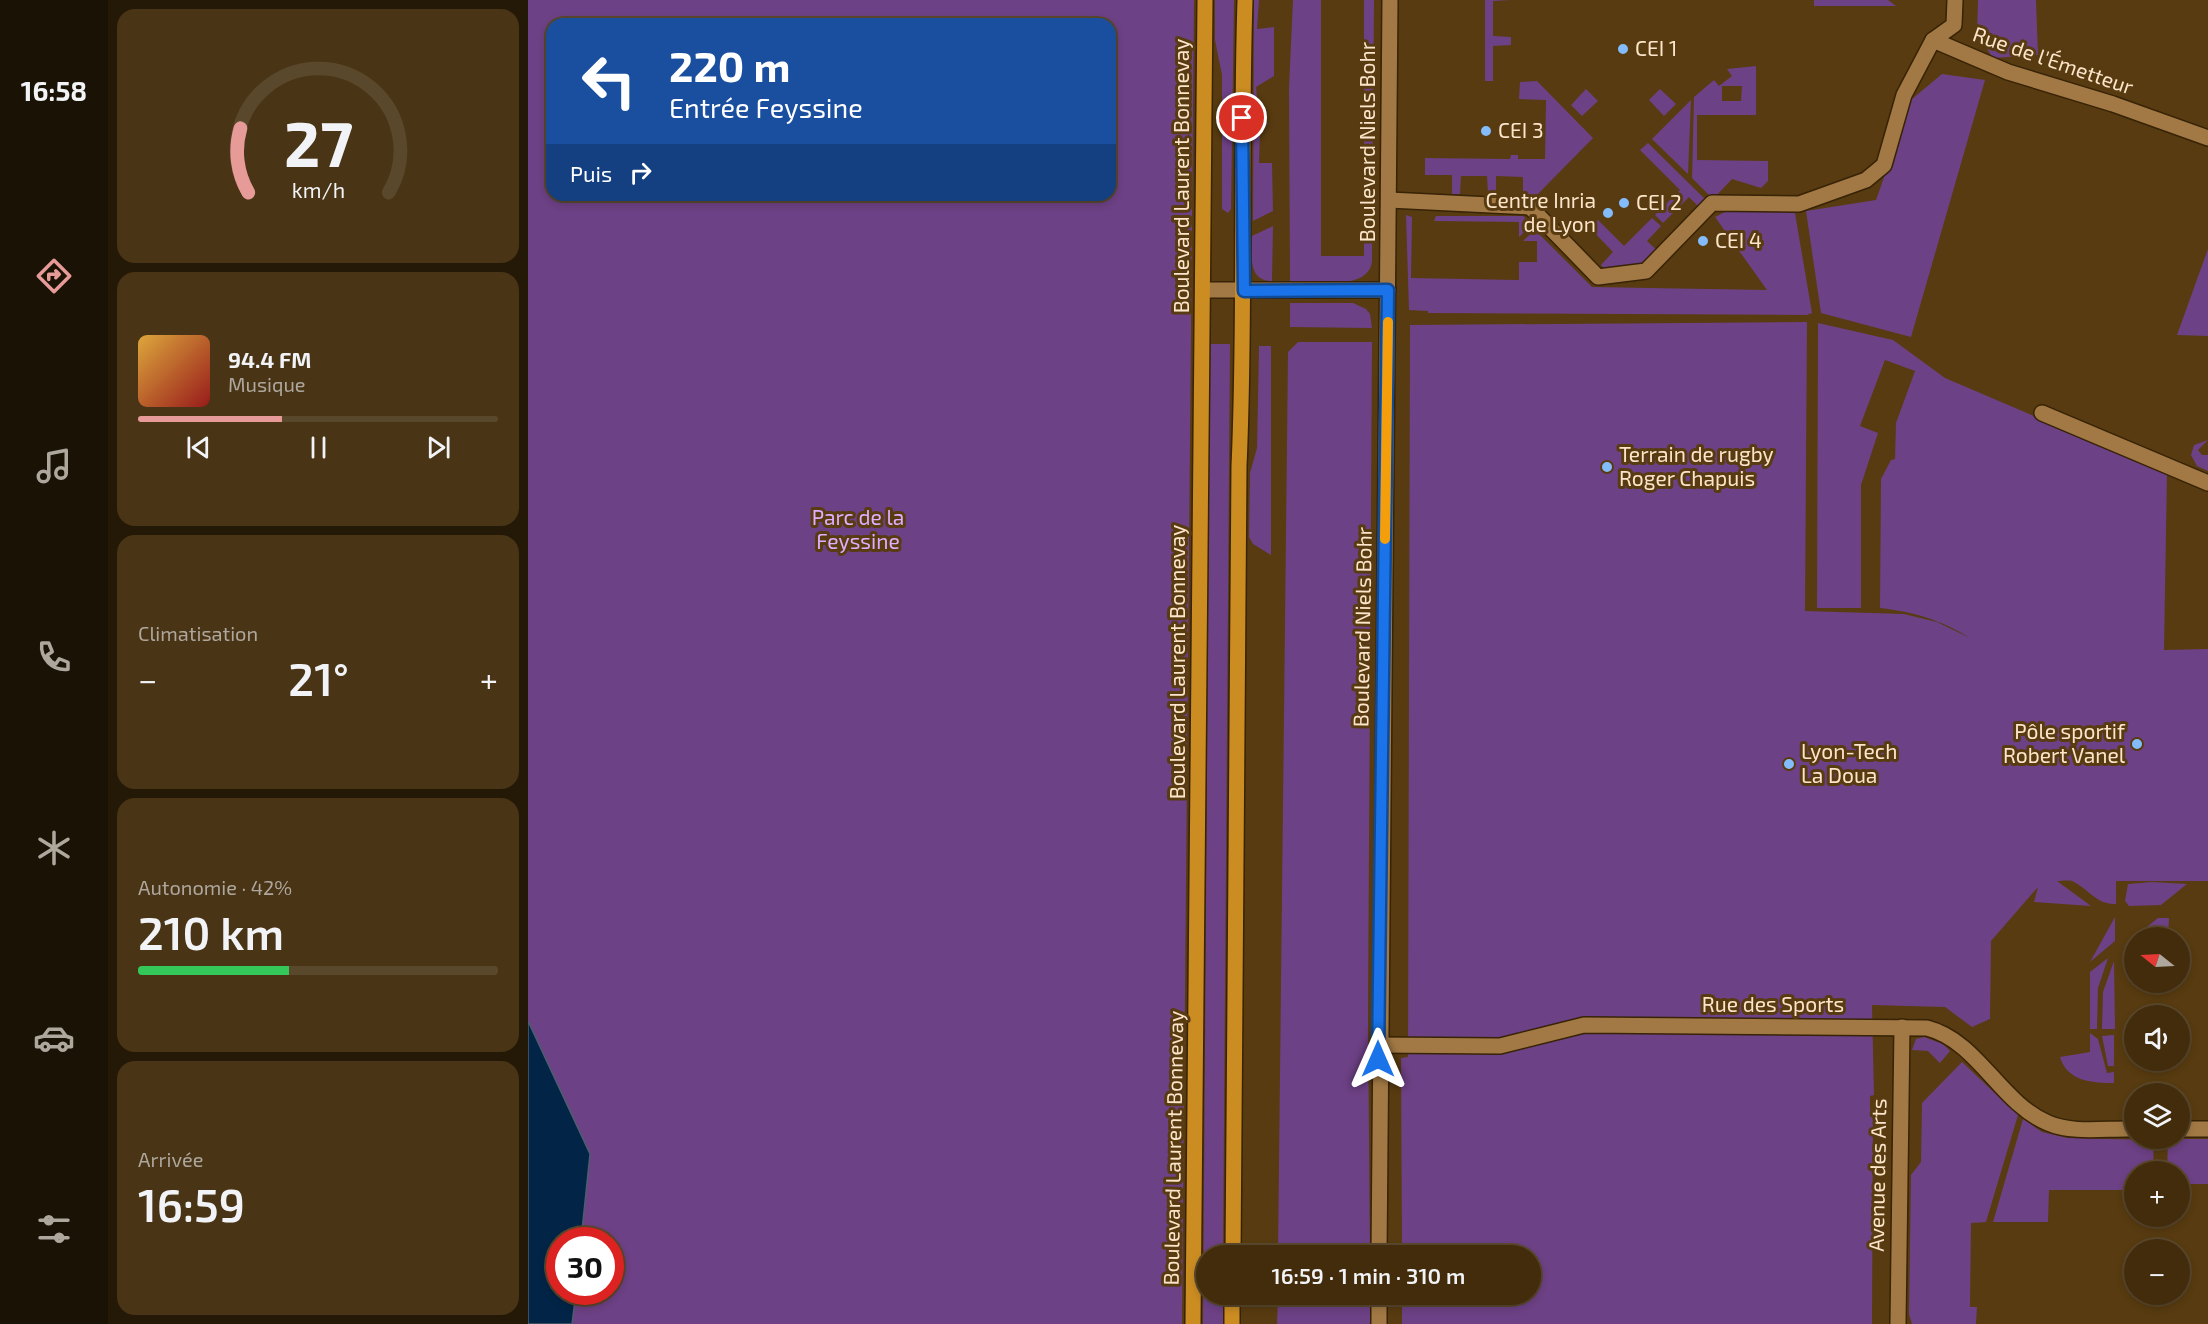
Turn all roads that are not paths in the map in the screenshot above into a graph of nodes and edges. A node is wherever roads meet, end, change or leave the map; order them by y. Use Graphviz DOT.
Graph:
graph roads {
  1 [pos="1205,0"];
  2 [pos="1245,0"];
  3 [pos="1390,0"];
  4 [pos="1955,0"];
  5 [pos="1933,40"];
  6 [pos="2208,138"];
  7 [pos="1389,200"];
  8 [pos="1203,290"];
  9 [pos="1388,290"];
  10 [pos="1244,291"];
  11 [pos="2042,413"];
  12 [pos="2208,483"];
  13 [pos="1902,1027"];
  14 [pos="1378,1045"];
  15 [pos="2124,1129"];
  16 [pos="2190,1129"];
  17 [pos="2208,1129"];
  18 [pos="1233,1245"];
  19 [pos="1379,1245"];
  20 [pos="1232,1305"];
  21 [pos="1379,1305"];
  22 [pos="1193,1324"];
  23 [pos="1232,1324"];
  24 [pos="1379,1324"];
  25 [pos="1898,1324"];
  1 -- 8 [label="main road, Boulevard Laurent Bonnevay"];
  2 -- 10 [label="main road"];
  3 -- 7 [label="street, Boulevard Niels Bohr"];
  4 -- 5 [label="street, Rue de l'Émetteur"];
  5 -- 6 [label="street, Rue de l'Émetteur"];
  5 -- 7 [label="street"];
  7 -- 9 [label="street, Boulevard Niels Bohr"];
  8 -- 10 [label="street"];
  8 -- 22 [label="main road, Boulevard Laurent Bonnevay"];
  9 -- 10 [label="street"];
  9 -- 14 [label="street, Boulevard Niels Bohr"];
  10 -- 18 [label="main road"];
  11 -- 12 [label="street"];
  13 -- 14 [label="street, Rue des Sports"];
  13 -- 15 [label="street, Rue des Sports"];
  13 -- 25 [label="street, Avenue des Arts"];
  14 -- 19 [label="street, Boulevard Niels Bohr"];
  16 -- 17 [label="street"];
  20 -- 23 [label="main road"];
  21 -- 24 [label="street"];
}
